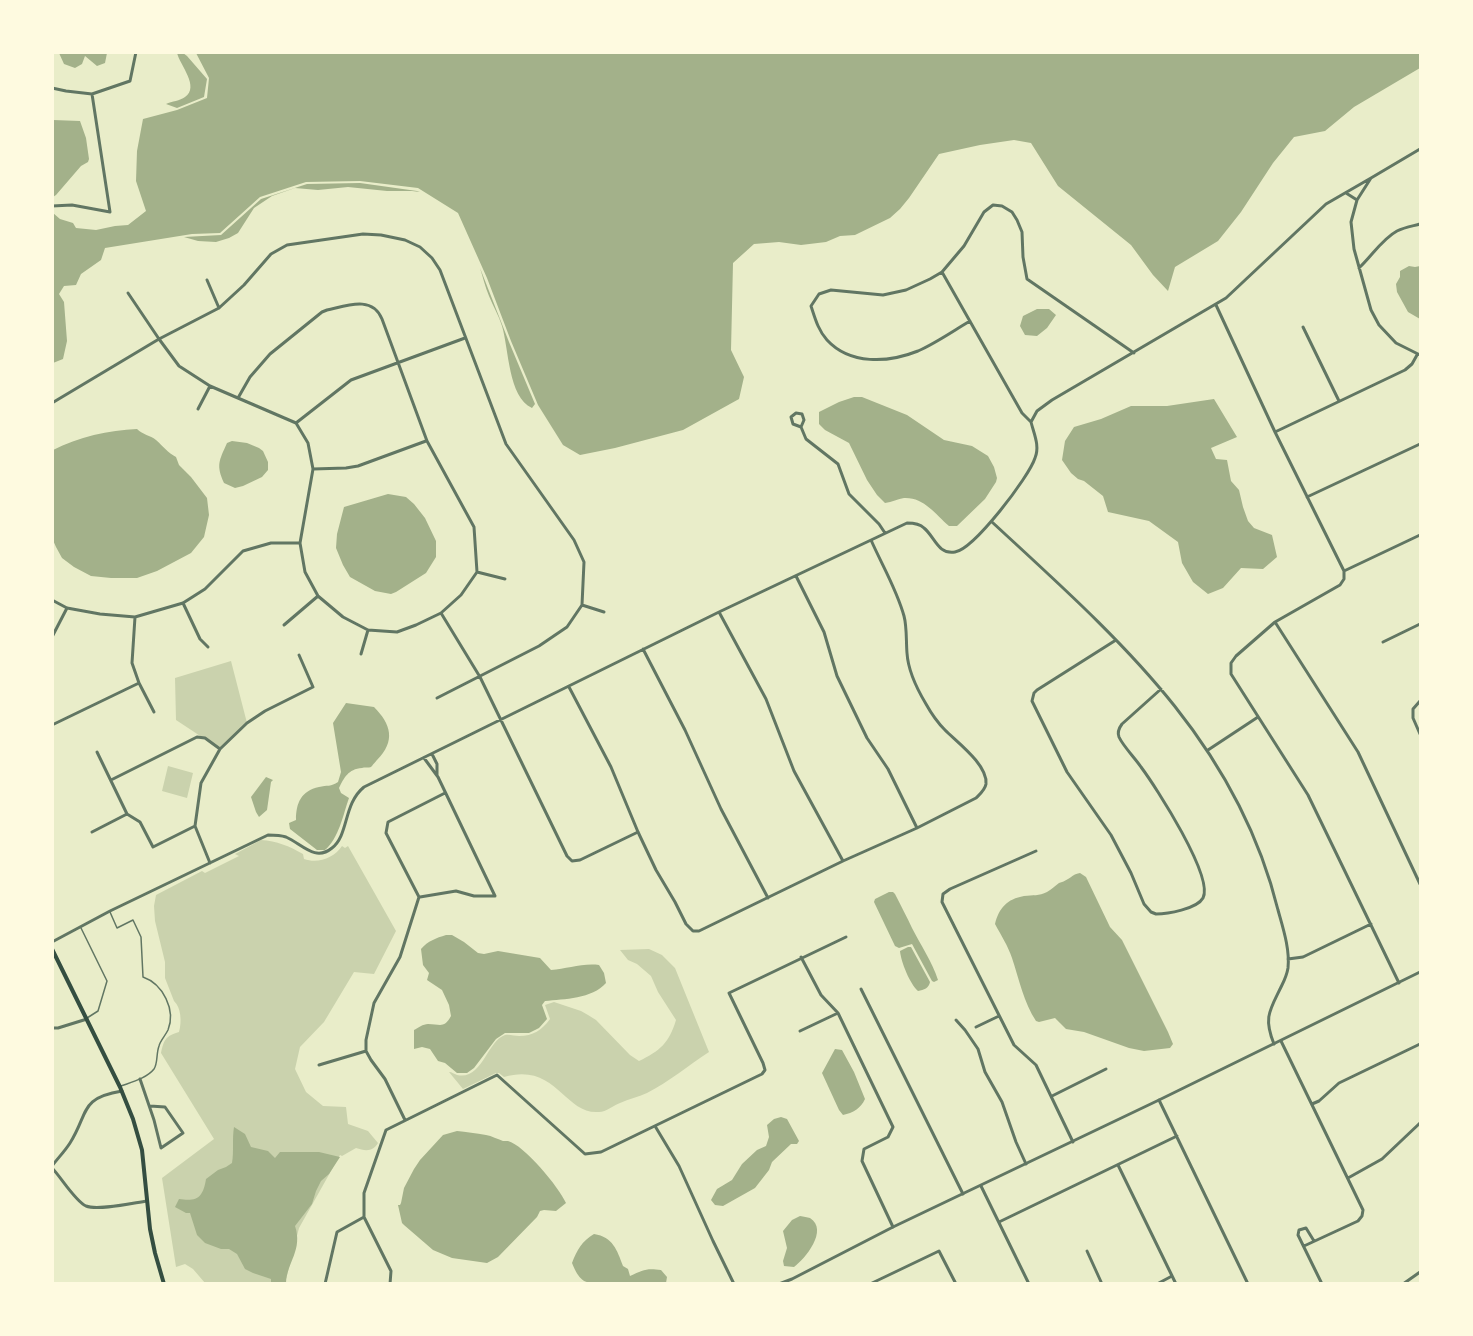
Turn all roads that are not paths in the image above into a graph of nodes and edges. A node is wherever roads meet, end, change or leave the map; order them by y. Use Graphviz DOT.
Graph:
graph roads {
  1 [pos="136,52"];
  2 [pos="52,88"];
  3 [pos="92,94"];
  4 [pos="1420,149"];
  5 [pos="1371,178"];
  6 [pos="1345,193"];
  7 [pos="1357,200"];
  8 [pos="52,206"];
  9 [pos="1420,224"];
  10 [pos="1359,268"];
  11 [pos="942,272"];
  12 [pos="207,280"];
  13 [pos="128,293"];
  14 [pos="1216,305"];
  15 [pos="219,308"];
  16 [pos="970,321"];
  17 [pos="1303,327"];
  18 [pos="465,338"];
  19 [pos="159,339"];
  20 [pos="1134,353"];
  21 [pos="1419,355"];
  22 [pos="399,362"];
  23 [pos="210,386"];
  24 [pos="238,398"];
  25 [pos="1339,401"];
  26 [pos="52,403"];
  27 [pos="198,409"];
  28 [pos="1031,422"];
  29 [pos="296,423"];
  30 [pos="801,427"];
  31 [pos="1275,432"];
  32 [pos="427,441"];
  33 [pos="1420,444"];
  34 [pos="313,469"];
  35 [pos="1307,497"];
  36 [pos="991,522"];
  37 [pos="885,533"];
  38 [pos="1420,535"];
  39 [pos="871,540"];
  40 [pos="300,543"];
  41 [pos="1344,571"];
  42 [pos="477,572"];
  43 [pos="796,576"];
  44 [pos="505,579"];
  45 [pos="318,596"];
  46 [pos="52,600"];
  47 [pos="183,603"];
  48 [pos="582,605"];
  49 [pos="67,608"];
  50 [pos="604,612"];
  51 [pos="719,612"];
  52 [pos="441,613"];
  53 [pos="135,617"];
  54 [pos="1275,622"];
  55 [pos="1420,624"];
  56 [pos="284,625"];
  57 [pos="368,630"];
  58 [pos="52,637"];
  59 [pos="1116,640"];
  60 [pos="1383,642"];
  61 [pos="208,647"];
  62 [pos="643,649"];
  63 [pos="361,654"];
  64 [pos="299,655"];
  65 [pos="480,677"];
  66 [pos="139,683"];
  67 [pos="568,687"];
  68 [pos="1161,689"];
  69 [pos="437,698"];
  70 [pos="1420,701"];
  71 [pos="154,711"];
  72 [pos="1257,717"];
  73 [pos="500,720"];
  74 [pos="52,726"];
  75 [pos="1420,734"];
  76 [pos="220,749"];
  77 [pos="1208,750"];
  78 [pos="97,752"];
  79 [pos="432,754"];
  80 [pos="424,758"];
  81 [pos="438,777"];
  82 [pos="111,780"];
  83 [pos="445,793"];
  84 [pos="127,814"];
  85 [pos="195,826"];
  86 [pos="917,828"];
  87 [pos="92,832"];
  88 [pos="638,832"];
  89 [pos="1036,851"];
  90 [pos="843,861"];
  91 [pos="210,863"];
  92 [pos="1420,884"];
  93 [pos="419,897"];
  94 [pos="768,898"];
  95 [pos="110,911"];
  96 [pos="1371,924"];
  97 [pos="81,927"];
  98 [pos="846,937"];
  99 [pos="52,942"];
  100 [pos="52,949"];
  101 [pos="801,957"];
  102 [pos="1288,959"];
  103 [pos="1420,972"];
  104 [pos="1399,983"];
  105 [pos="861,989"];
  106 [pos="838,1013"];
  107 [pos="999,1016"];
  108 [pos="87,1019"];
  109 [pos="956,1020"];
  110 [pos="976,1027"];
  111 [pos="52,1028"];
  112 [pos="800,1031"];
  113 [pos="1281,1041"];
  114 [pos="1274,1044"];
  115 [pos="1420,1044"];
  116 [pos="366,1051"];
  117 [pos="319,1065"];
  118 [pos="1106,1069"];
  119 [pos="140,1079"];
  120 [pos="121,1089"];
  121 [pos="1052,1096"];
  122 [pos="1160,1100"];
  123 [pos="1312,1104"];
  124 [pos="150,1106"];
  125 [pos="405,1120"];
  126 [pos="1420,1123"];
  127 [pos="655,1126"];
  128 [pos="1177,1136"];
  129 [pos="1073,1142"];
  130 [pos="1026,1164"];
  131 [pos="1118,1165"];
  132 [pos="52,1167"];
  133 [pos="1348,1178"];
  134 [pos="981,1186"];
  135 [pos="963,1194"];
  136 [pos="147,1201"];
  137 [pos="364,1217"];
  138 [pos="999,1222"];
  139 [pos="893,1227"];
  140 [pos="1314,1241"];
  141 [pos="1304,1246"];
  142 [pos="1087,1251"];
  143 [pos="1420,1272"];
  144 [pos="1172,1276"];
  145 [pos="882,1278"];
  146 [pos="1027,1283"];
  147 [pos="165,1284"];
  148 [pos="325,1284"];
  149 [pos="390,1284"];
  150 [pos="734,1284"];
  151 [pos="779,1284"];
  152 [pos="870,1284"];
  153 [pos="885,1284"];
  154 [pos="956,1284"];
  155 [pos="1102,1284"];
  156 [pos="1157,1284"];
  157 [pos="1176,1284"];
  158 [pos="1248,1284"];
  159 [pos="1322,1284"];
  160 [pos="1403,1284"];
  1 -- 3 [label="street"];
  2 -- 3 [label="street"];
  3 -- 8 [label="street"];
  4 -- 5 [label="street"];
  5 -- 6 [label="street"];
  5 -- 7 [label="street"];
  6 -- 7 [label="street"];
  6 -- 14 [label="street"];
  7 -- 10 [label="street"];
  9 -- 10 [label="street"];
  10 -- 21 [label="street"];
  11 -- 16 [label="street"];
  11 -- 16 [label="street"];
  11 -- 20 [label="street"];
  12 -- 15 [label="street"];
  13 -- 19 [label="street"];
  14 -- 20 [label="street"];
  14 -- 31 [label="street"];
  15 -- 18 [label="street"];
  15 -- 19 [label="street"];
  16 -- 28 [label="street"];
  17 -- 25 [label="street"];
  18 -- 22 [label="street"];
  18 -- 48 [label="street"];
  19 -- 23 [label="street"];
  19 -- 26 [label="street"];
  20 -- 28 [label="street"];
  21 -- 25 [label="street"];
  22 -- 24 [label="street"];
  22 -- 29 [label="street"];
  22 -- 32 [label="street"];
  23 -- 24 [label="street"];
  23 -- 27 [label="street"];
  24 -- 29 [label="street"];
  25 -- 31 [label="street"];
  28 -- 36 [label="street"];
  29 -- 34 [label="street"];
  30 -- 30 [label="street"];
  30 -- 37 [label="street"];
  31 -- 35 [label="street"];
  32 -- 34 [label="street"];
  32 -- 42 [label="street"];
  33 -- 35 [label="street"];
  34 -- 40 [label="street"];
  35 -- 41 [label="street"];
  36 -- 37 [label="street"];
  36 -- 59 [label="street"];
  37 -- 39 [label="street"];
  38 -- 41 [label="street"];
  39 -- 43 [label="street"];
  39 -- 86 [label="street"];
  40 -- 45 [label="street"];
  40 -- 47 [label="street"];
  41 -- 54 [label="street"];
  42 -- 44 [label="street"];
  42 -- 52 [label="street"];
  43 -- 51 [label="street"];
  43 -- 86 [label="street"];
  45 -- 56 [label="street"];
  45 -- 57 [label="street"];
  46 -- 49 [label="street"];
  47 -- 53 [label="street"];
  47 -- 61 [label="street"];
  48 -- 50 [label="street"];
  48 -- 65 [label="street"];
  49 -- 53 [label="street"];
  49 -- 58 [label="street"];
  51 -- 62 [label="street"];
  51 -- 90 [label="street"];
  52 -- 57 [label="street"];
  52 -- 65 [label="street"];
  53 -- 66 [label="street"];
  54 -- 72 [label="street"];
  54 -- 92 [label="street"];
  55 -- 60 [label="street"];
  57 -- 63 [label="street"];
  59 -- 68 [label="street"];
  59 -- 68 [label="street"];
  62 -- 67 [label="street"];
  62 -- 94 [label="street"];
  64 -- 76 [label="street"];
  65 -- 69 [label="street"];
  65 -- 73 [label="street"];
  66 -- 71 [label="street"];
  66 -- 74 [label="street"];
  67 -- 73 [label="street"];
  67 -- 88 [label="street"];
  68 -- 77 [label="street"];
  70 -- 75 [label="street"];
  72 -- 77 [label="street"];
  72 -- 96 [label="street"];
  73 -- 79 [label="street"];
  73 -- 88 [label="street"];
  76 -- 82 [label="street"];
  76 -- 85 [label="street"];
  77 -- 102 [label="street"];
  78 -- 82 [label="street"];
  79 -- 80 [label="street"];
  79 -- 81 [label="street"];
  80 -- 81 [label="street"];
  80 -- 91 [label="street"];
  81 -- 83 [label="street"];
  82 -- 84 [label="street"];
  83 -- 93 [label="street"];
  83 -- 93 [label="street"];
  84 -- 85 [label="street"];
  84 -- 87 [label="street"];
  85 -- 91 [label="street"];
  86 -- 90 [label="street"];
  88 -- 94 [label="street"];
  89 -- 107 [label="street"];
  90 -- 94 [label="street"];
  91 -- 95 [label="street"];
  93 -- 116 [label="street"];
  95 -- 97 [label="street"];
  95 -- 119 [label="lane"];
  96 -- 102 [label="street"];
  96 -- 104 [label="street"];
  97 -- 99 [label="street"];
  97 -- 108 [label="lane"];
  98 -- 101 [label="street"];
  100 -- 108 [label="main road"];
  101 -- 106 [label="street"];
  101 -- 127 [label="street"];
  102 -- 114 [label="street"];
  103 -- 104 [label="street"];
  104 -- 113 [label="street"];
  105 -- 135 [label="street"];
  106 -- 112 [label="street"];
  106 -- 139 [label="street"];
  107 -- 110 [label="street"];
  107 -- 121 [label="street"];
  108 -- 111 [label="street"];
  108 -- 120 [label="main road"];
  109 -- 130 [label="street"];
  113 -- 114 [label="street"];
  113 -- 123 [label="street"];
  114 -- 122 [label="street"];
  115 -- 123 [label="street"];
  116 -- 117 [label="street"];
  116 -- 125 [label="street"];
  118 -- 121 [label="street"];
  119 -- 120 [label="lane"];
  119 -- 124 [label="street"];
  120 -- 132 [label="street"];
  120 -- 136 [label="main road"];
  121 -- 129 [label="street"];
  122 -- 128 [label="street"];
  122 -- 129 [label="street"];
  123 -- 133 [label="street"];
  124 -- 124 [label="street"];
  125 -- 127 [label="street"];
  125 -- 137 [label="street"];
  126 -- 133 [label="street"];
  127 -- 150 [label="street"];
  128 -- 131 [label="street"];
  128 -- 158 [label="street"];
  129 -- 130 [label="street"];
  130 -- 134 [label="street"];
  131 -- 138 [label="street"];
  131 -- 144 [label="street"];
  132 -- 136 [label="street"];
  133 -- 140 [label="street"];
  134 -- 135 [label="street"];
  134 -- 138 [label="street"];
  135 -- 139 [label="street"];
  136 -- 147 [label="main road"];
  137 -- 148 [label="street"];
  137 -- 149 [label="street"];
  138 -- 146 [label="street"];
  139 -- 151 [label="street"];
  140 -- 141 [label="street"];
  140 -- 141 [label="street"];
  141 -- 159 [label="street"];
  142 -- 155 [label="street"];
  143 -- 160 [label="street"];
  144 -- 156 [label="street"];
  144 -- 157 [label="street"];
  145 -- 152 [label="street"];
  145 -- 153 [label="street"];
  145 -- 154 [label="street"];
}
